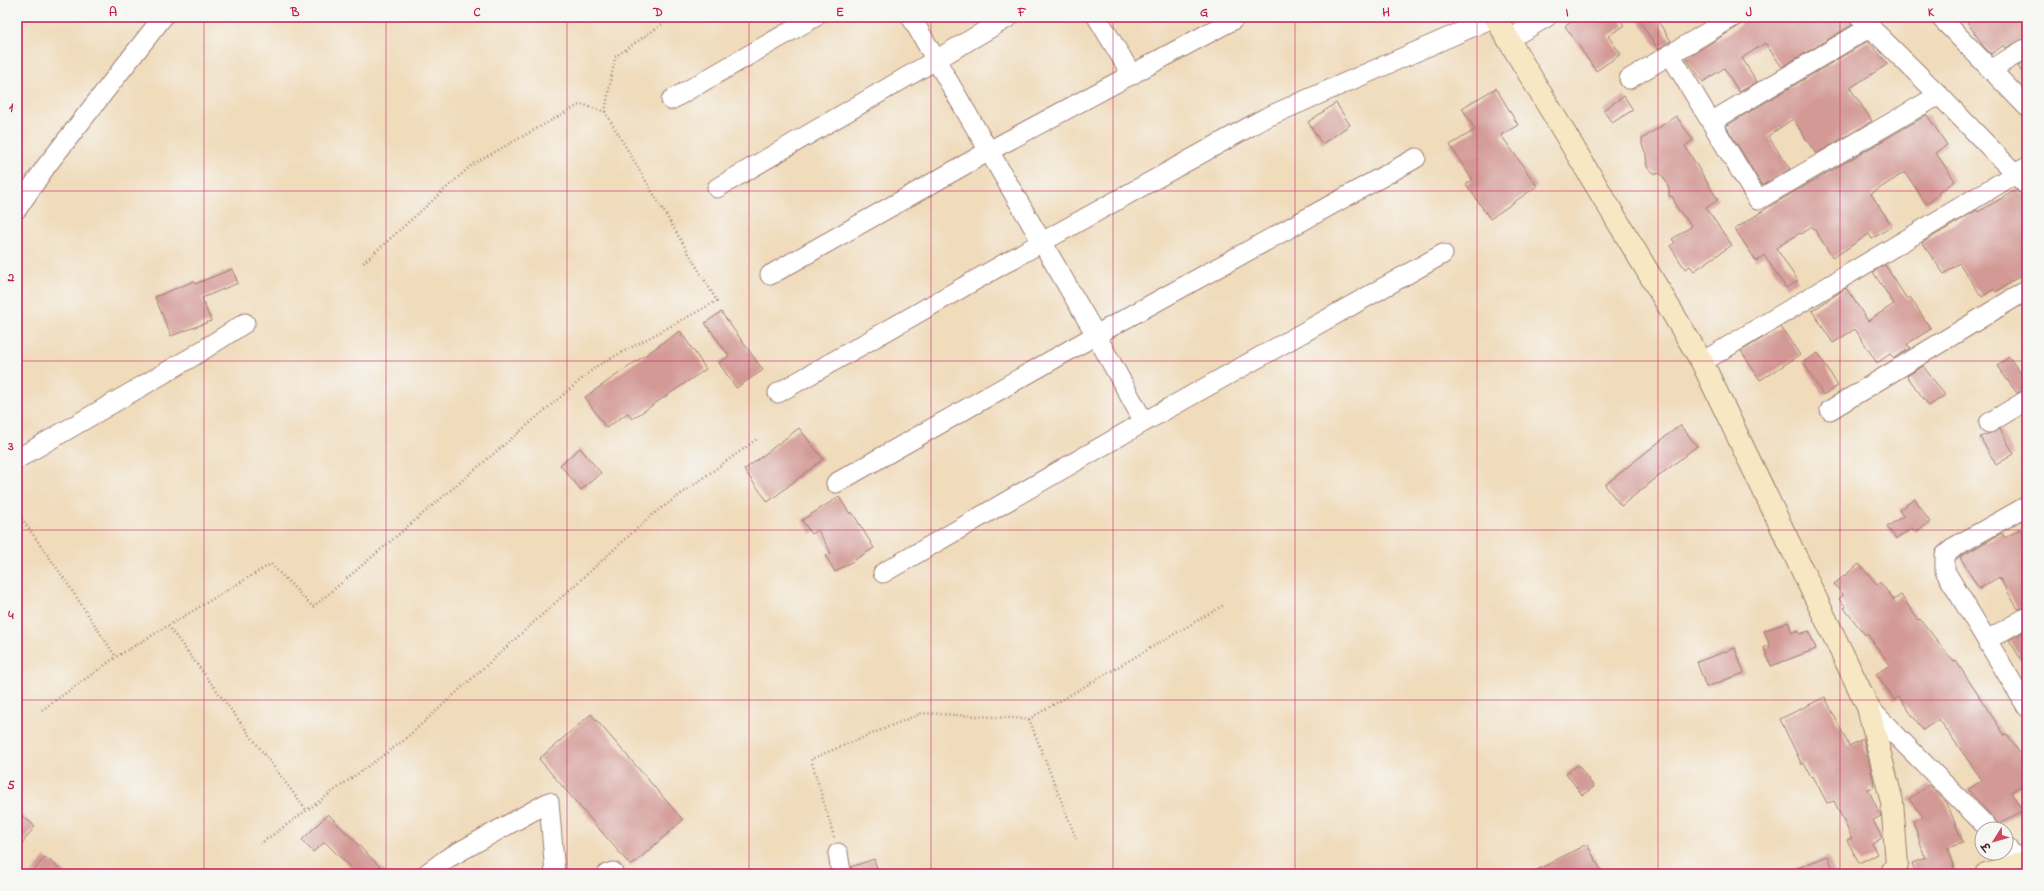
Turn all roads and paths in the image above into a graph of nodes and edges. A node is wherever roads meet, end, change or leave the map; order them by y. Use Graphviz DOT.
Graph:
graph roads {
  1 [pos="163,17"];
  2 [pos="672,17"];
  3 [pos="815,17"];
  4 [pos="911,17"];
  5 [pos="1009,17"];
  6 [pos="1097,17"];
  7 [pos="1495,17"];
  8 [pos="1547,17"];
  9 [pos="1733,17"];
  10 [pos="1940,17"];
  11 [pos="1233,20"];
  12 [pos="1865,22"];
  13 [pos="1509,39"];
  14 [pos="2027,48"];
  15 [pos="1670,54"];
  16 [pos="936,59"];
  17 [pos="1990,70"];
  18 [pos="1132,75"];
  19 [pos="1629,79"];
  20 [pos="1939,95"];
  21 [pos="671,100"];
  22 [pos="2027,107"];
  23 [pos="605,112"];
  24 [pos="1711,122"];
  25 [pos="989,151"];
  26 [pos="1416,158"];
  27 [pos="2023,175"];
  28 [pos="717,188"];
  29 [pos="17,209"];
  30 [pos="1042,242"];
  31 [pos="1443,254"];
  32 [pos="362,264"];
  33 [pos="770,274"];
  34 [pos="2027,290"];
  35 [pos="245,323"];
  36 [pos="1096,335"];
  37 [pos="1702,362"];
  38 [pos="778,394"];
  39 [pos="2027,400"];
  40 [pos="1830,410"];
  41 [pos="1144,422"];
  42 [pos="1989,423"];
  43 [pos="757,439"];
  44 [pos="17,459"];
  45 [pos="836,483"];
  46 [pos="2027,506"];
  47 [pos="17,512"];
  48 [pos="883,573"];
  49 [pos="1224,606"];
  50 [pos="2027,617"];
  51 [pos="168,626"];
  52 [pos="1987,640"];
  53 [pos="116,657"];
  54 [pos="1868,707"];
  55 [pos="2027,707"];
  56 [pos="42,710"];
  57 [pos="1029,719"];
  58 [pos="307,811"];
  59 [pos="1980,821"];
  60 [pos="1077,841"];
  61 [pos="260,844"];
  62 [pos="838,853"];
  63 [pos="2014,854"];
  64 [pos="2025,863"];
  65 [pos="841,873"];
  66 [pos="426,874"];
  67 [pos="555,874"];
  68 [pos="1891,874"];
  69 [pos="1986,874"];
  1 -- 29 [label="street"];
  2 -- 23 [label="path"];
  3 -- 21 [label="street"];
  4 -- 16 [label="street"];
  5 -- 16 [label="street"];
  6 -- 18 [label="street"];
  7 -- 13 [label="main road"];
  7 -- 30 [label="street"];
  8 -- 13 [label="street"];
  9 -- 15 [label="street"];
  10 -- 17 [label="street"];
  11 -- 18 [label="street"];
  12 -- 20 [label="street"];
  12 -- 24 [label="street"];
  13 -- 37 [label="main road"];
  14 -- 17 [label="street"];
  15 -- 19 [label="street"];
  15 -- 24 [label="street"];
  16 -- 25 [label="street"];
  16 -- 28 [label="street"];
  17 -- 22 [label="street"];
  18 -- 25 [label="street"];
  20 -- 24 [label="street"];
  20 -- 27 [label="street"];
  23 -- 32 [label="path"];
  23 -- 51 [label="path"];
  25 -- 30 [label="street"];
  25 -- 33 [label="street"];
  26 -- 36 [label="street"];
  27 -- 37 [label="street"];
  30 -- 36 [label="street"];
  30 -- 38 [label="street"];
  31 -- 41 [label="street"];
  34 -- 40 [label="street"];
  35 -- 44 [label="street"];
  36 -- 41 [label="street"];
  36 -- 45 [label="street"];
  37 -- 54 [label="main road"];
  39 -- 42 [label="street"];
  41 -- 48 [label="street"];
  43 -- 58 [label="path"];
  46 -- 52 [label="street"];
  47 -- 53 [label="path"];
  49 -- 57 [label="path"];
  50 -- 52 [label="street"];
  51 -- 53 [label="path"];
  51 -- 58 [label="path"];
  52 -- 55 [label="street"];
  53 -- 56 [label="path"];
  54 -- 59 [label="street"];
  54 -- 68 [label="main road"];
  57 -- 60 [label="path"];
  57 -- 62 [label="path"];
  58 -- 61 [label="path"];
  62 -- 65 [label="street"];
  63 -- 64 [label="street"];
  64 -- 69 [label="main road"];
  66 -- 67 [label="street"];
}
